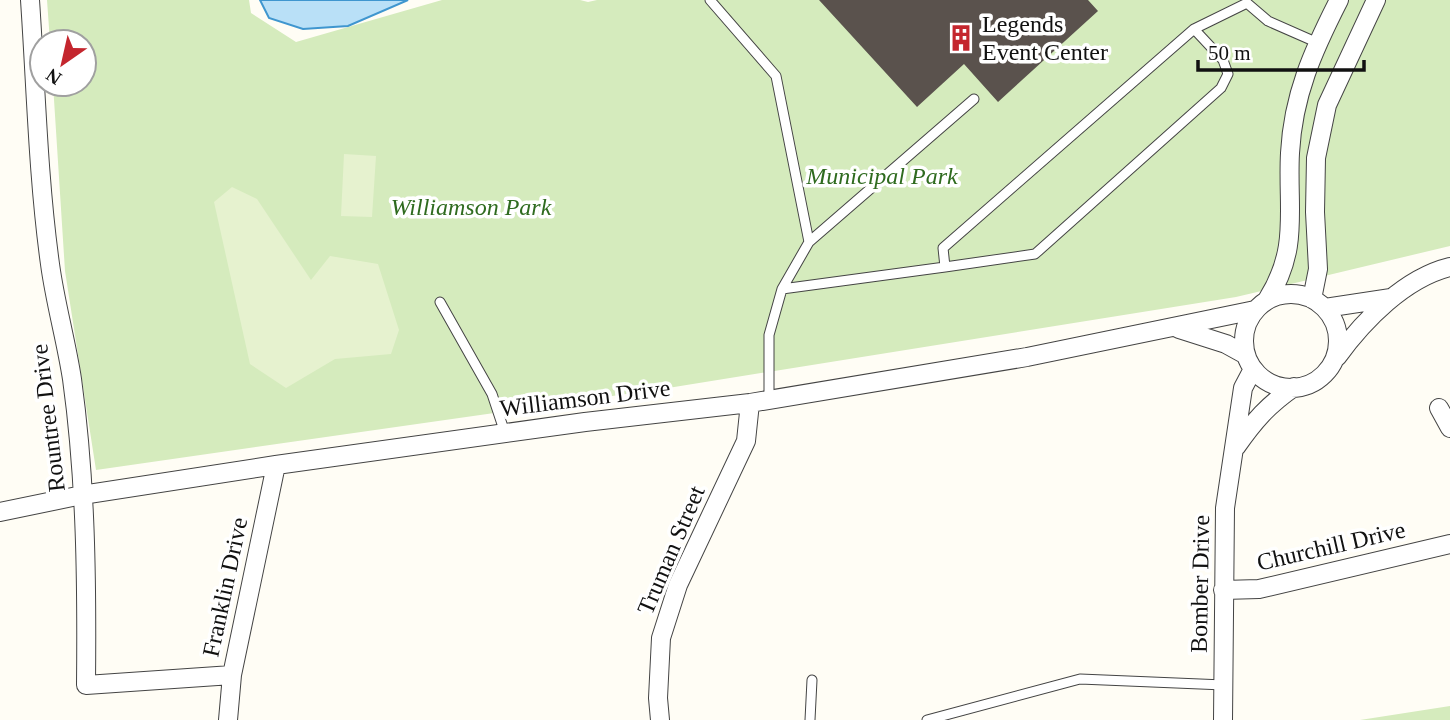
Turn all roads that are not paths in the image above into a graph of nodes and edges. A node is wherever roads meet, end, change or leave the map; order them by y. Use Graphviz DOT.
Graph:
graph roads {
  1 [pos="30,0"];
  2 [pos="710,0"];
  3 [pos="1339,0"];
  4 [pos="1376,0"];
  5 [pos="1247,1"];
  6 [pos="1194,29"];
  7 [pos="1318,43"];
  8 [pos="974,99"];
  9 [pos="809,242"];
  10 [pos="945,267"];
  11 [pos="1450,267"];
  12 [pos="782,289"];
  13 [pos="1391,298"];
  14 [pos="440,302"];
  15 [pos="1319,303"];
  16 [pos="1261,305"];
  17 [pos="1176,328"];
  18 [pos="1250,362"];
  19 [pos="1332,364"];
  20 [pos="1294,387"];
  21 [pos="769,400"];
  22 [pos="750,403"];
  23 [pos="1439,408"];
  24 [pos="1450,428"];
  25 [pos="505,433"];
  26 [pos="1234,450"];
  27 [pos="276,465"];
  28 [pos="82,495"];
  29 [pos="0,512"];
  30 [pos="1450,544"];
  31 [pos="1223,590"];
  32 [pos="232,675"];
  33 [pos="812,680"];
  34 [pos="1224,685"];
  35 [pos="228,720"];
  36 [pos="660,720"];
  37 [pos="810,720"];
  38 [pos="927,720"];
  39 [pos="1223,720"];
  1 -- 28 [label="street, Rountree Drive"];
  2 -- 9 [label="lane"];
  3 -- 7 [label="street"];
  4 -- 15 [label="street"];
  5 -- 6 [label="lane"];
  5 -- 7 [label="lane"];
  6 -- 10 [label="lane"];
  6 -- 10 [label="lane"];
  7 -- 16 [label="street"];
  8 -- 9 [label="lane"];
  9 -- 12 [label="lane"];
  10 -- 12 [label="lane"];
  11 -- 13 [label="street"];
  12 -- 21 [label="lane"];
  13 -- 15 [label="street"];
  13 -- 19 [label="street"];
  14 -- 25 [label="lane"];
  15 -- 16 [label="street"];
  15 -- 19 [label="street"];
  16 -- 17 [label="street, Williamson Drive"];
  16 -- 18 [label="street"];
  17 -- 18 [label="street, Williamson Drive"];
  17 -- 21 [label="street, Williamson Drive"];
  18 -- 20 [label="street"];
  18 -- 26 [label="street, Bomber Drive"];
  19 -- 20 [label="street"];
  20 -- 26 [label="street, Bomber Drive"];
  21 -- 22 [label="street, Williamson Drive"];
  22 -- 25 [label="street, Williamson Drive"];
  22 -- 36 [label="street, Truman Street"];
  23 -- 24 [label="street"];
  25 -- 27 [label="street, Williamson Drive"];
  26 -- 31 [label="street, Bomber Drive"];
  27 -- 28 [label="street, Williamson Drive"];
  27 -- 32 [label="street, Franklin Drive"];
  28 -- 29 [label="street, Williamson Drive"];
  28 -- 32 [label="street, Rountree Drive"];
  30 -- 31 [label="street, Churchill Drive"];
  31 -- 34 [label="street, Bomber Drive"];
  32 -- 35 [label="street, Franklin Drive"];
  33 -- 37 [label="lane"];
  34 -- 38 [label="lane"];
  34 -- 39 [label="street, Bomber Drive"];
}
